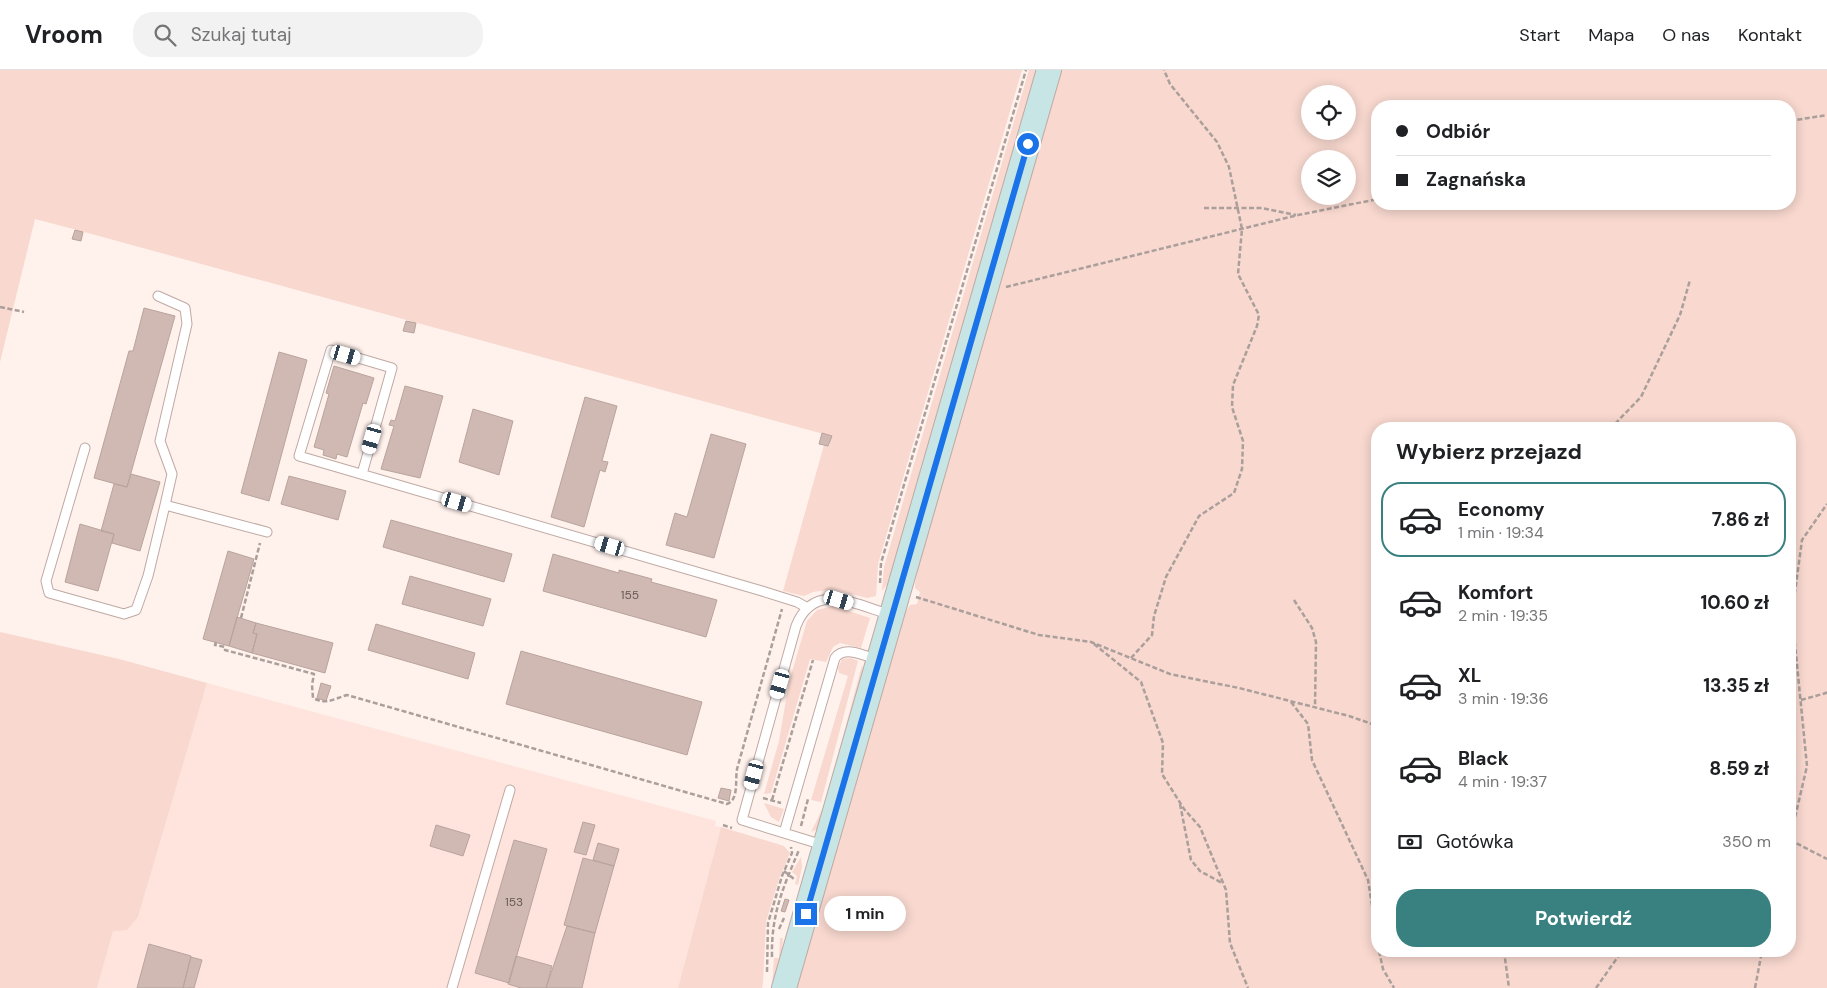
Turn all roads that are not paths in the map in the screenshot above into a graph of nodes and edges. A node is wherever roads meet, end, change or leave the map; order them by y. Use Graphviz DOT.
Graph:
graph roads {
  1 [pos="1049,70"];
  2 [pos="158,296"];
  3 [pos="85,448"];
  4 [pos="362,474"];
  5 [pos="165,504"];
  6 [pos="264,534"];
  7 [pos="806,607"];
  8 [pos="891,615"];
  9 [pos="878,660"];
  10 [pos="510,790"];
  11 [pos="784,833"];
  12 [pos="826,846"];
  13 [pos="775,983"];
  14 [pos="452,988"];
  1 -- 8 [label="street"];
  2 -- 5 [label="lane"];
  3 -- 5 [label="lane"];
  4 -- 4 [label="lane"];
  4 -- 7 [label="lane"];
  5 -- 6 [label="lane"];
  7 -- 8 [label="lane"];
  7 -- 11 [label="lane"];
  8 -- 9 [label="street"];
  9 -- 11 [label="lane"];
  9 -- 12 [label="street"];
  10 -- 14 [label="lane"];
  11 -- 12 [label="lane"];
  12 -- 13 [label="street"];
}
